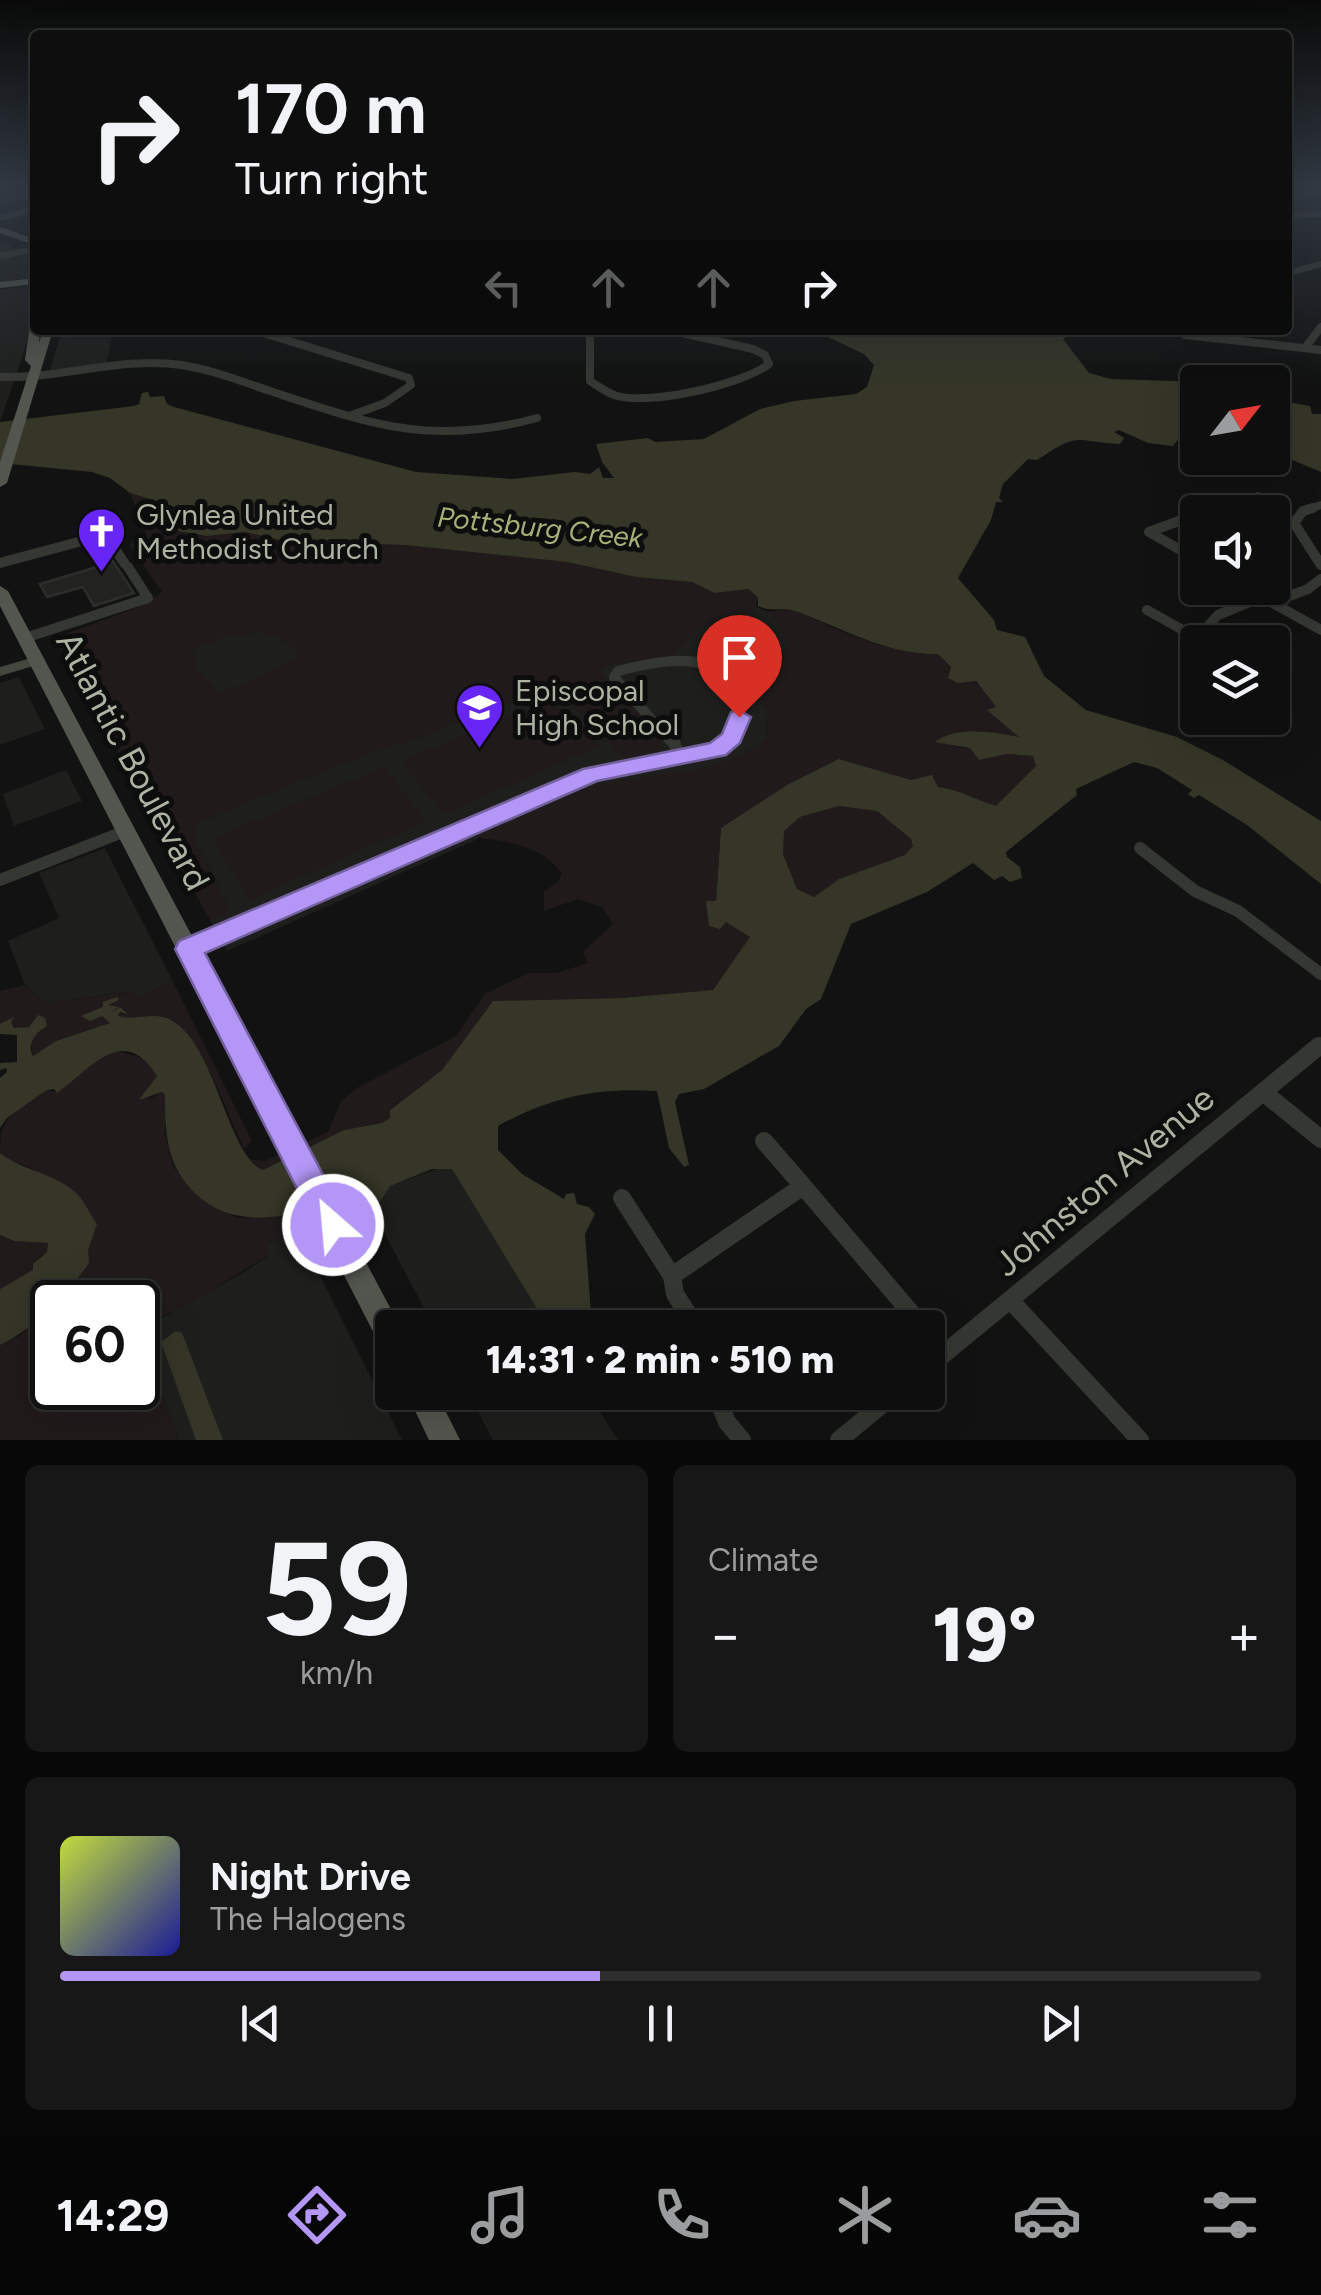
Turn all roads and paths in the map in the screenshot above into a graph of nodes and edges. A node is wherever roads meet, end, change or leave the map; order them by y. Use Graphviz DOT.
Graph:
graph roads {
  1 [pos="1321,264"];
  2 [pos="1292,272"];
  3 [pos="30,282"];
  4 [pos="0,286"];
  5 [pos="1321,327"];
  6 [pos="34,335"];
  7 [pos="47,335"];
  8 [pos="270,335"];
  9 [pos="590,335"];
  10 [pos="691,335"];
  11 [pos="1185,335"];
  12 [pos="1221,335"];
  13 [pos="1213,338"];
  14 [pos="1305,348"];
  15 [pos="1321,350"];
  16 [pos="34,370"];
  17 [pos="0,378"];
  18 [pos="348,416"];
  19 [pos="537,418"];
  20 [pos="2,476"];
  21 [pos="1321,505"];
  22 [pos="1180,520"];
  23 [pos="1180,550"];
  24 [pos="0,564"];
  25 [pos="1321,565"];
  26 [pos="1321,579"];
  27 [pos="0,590"];
  28 [pos="1290,596"];
  29 [pos="1242,605"];
  30 [pos="1276,605"];
  31 [pos="1147,610"];
  32 [pos="6,612"];
  33 [pos="1321,630"];
  34 [pos="26,638"];
  35 [pos="38,660"];
  36 [pos="0,672"];
  37 [pos="679,758"];
  38 [pos="128,830"];
  39 [pos="1140,848"];
  40 [pos="0,880"];
  41 [pos="189,949"];
  42 [pos="1321,974"];
  43 [pos="1321,1044"];
  44 [pos="1262,1092"];
  45 [pos="1321,1138"];
  46 [pos="764,1140"];
  47 [pos="803,1186"];
  48 [pos="622,1198"];
  49 [pos="672,1276"];
  50 [pos="1011,1301"];
  51 [pos="377,1310"];
  52 [pos="685,1310"];
  53 [pos="909,1310"];
  54 [pos="945,1352"];
  55 [pos="429,1410"];
  56 [pos="723,1410"];
  57 [pos="875,1410"];
  58 [pos="445,1440"];
  59 [pos="742,1440"];
  60 [pos="839,1440"];
  61 [pos="1140,1440"];
  1 -- 2 [label="street"];
  3 -- 4 [label="main road"];
  5 -- 14 [label="street"];
  6 -- 16 [label="main road"];
  7 -- 16 [label="main road"];
  8 -- 18 [label="street"];
  9 -- 10 [label="street"];
  11 -- 13 [label="street"];
  12 -- 13 [label="street"];
  13 -- 14 [label="street"];
  14 -- 15 [label="street"];
  16 -- 17 [label="street"];
  16 -- 18 [label="street"];
  16 -- 20 [label="main road"];
  18 -- 19 [label="street"];
  21 -- 25 [label="street"];
  22 -- 23 [label="street"];
  24 -- 34 [label="street"];
  26 -- 28 [label="street"];
  27 -- 32 [label="main road, Atlantic Boulevard"];
  29 -- 31 [label="street"];
  30 -- 33 [label="street"];
  32 -- 34 [label="main road, Atlantic Boulevard"];
  34 -- 35 [label="main road, Atlantic Boulevard"];
  35 -- 36 [label="street"];
  35 -- 38 [label="main road, Atlantic Boulevard"];
  37 -- 37 [label="street"];
  37 -- 41 [label="street"];
  38 -- 40 [label="street"];
  38 -- 41 [label="main road, Atlantic Boulevard"];
  39 -- 42 [label="street"];
  41 -- 51 [label="main road, Atlantic Boulevard"];
  43 -- 44 [label="street, Johnston Avenue"];
  44 -- 45 [label="street"];
  44 -- 50 [label="street, Johnston Avenue"];
  46 -- 47 [label="street"];
  47 -- 49 [label="street"];
  47 -- 53 [label="street"];
  48 -- 49 [label="street"];
  49 -- 52 [label="street"];
  50 -- 54 [label="street, Johnston Avenue"];
  50 -- 61 [label="street"];
  55 -- 58 [label="main road"];
  56 -- 59 [label="street"];
  57 -- 60 [label="street"];
}
